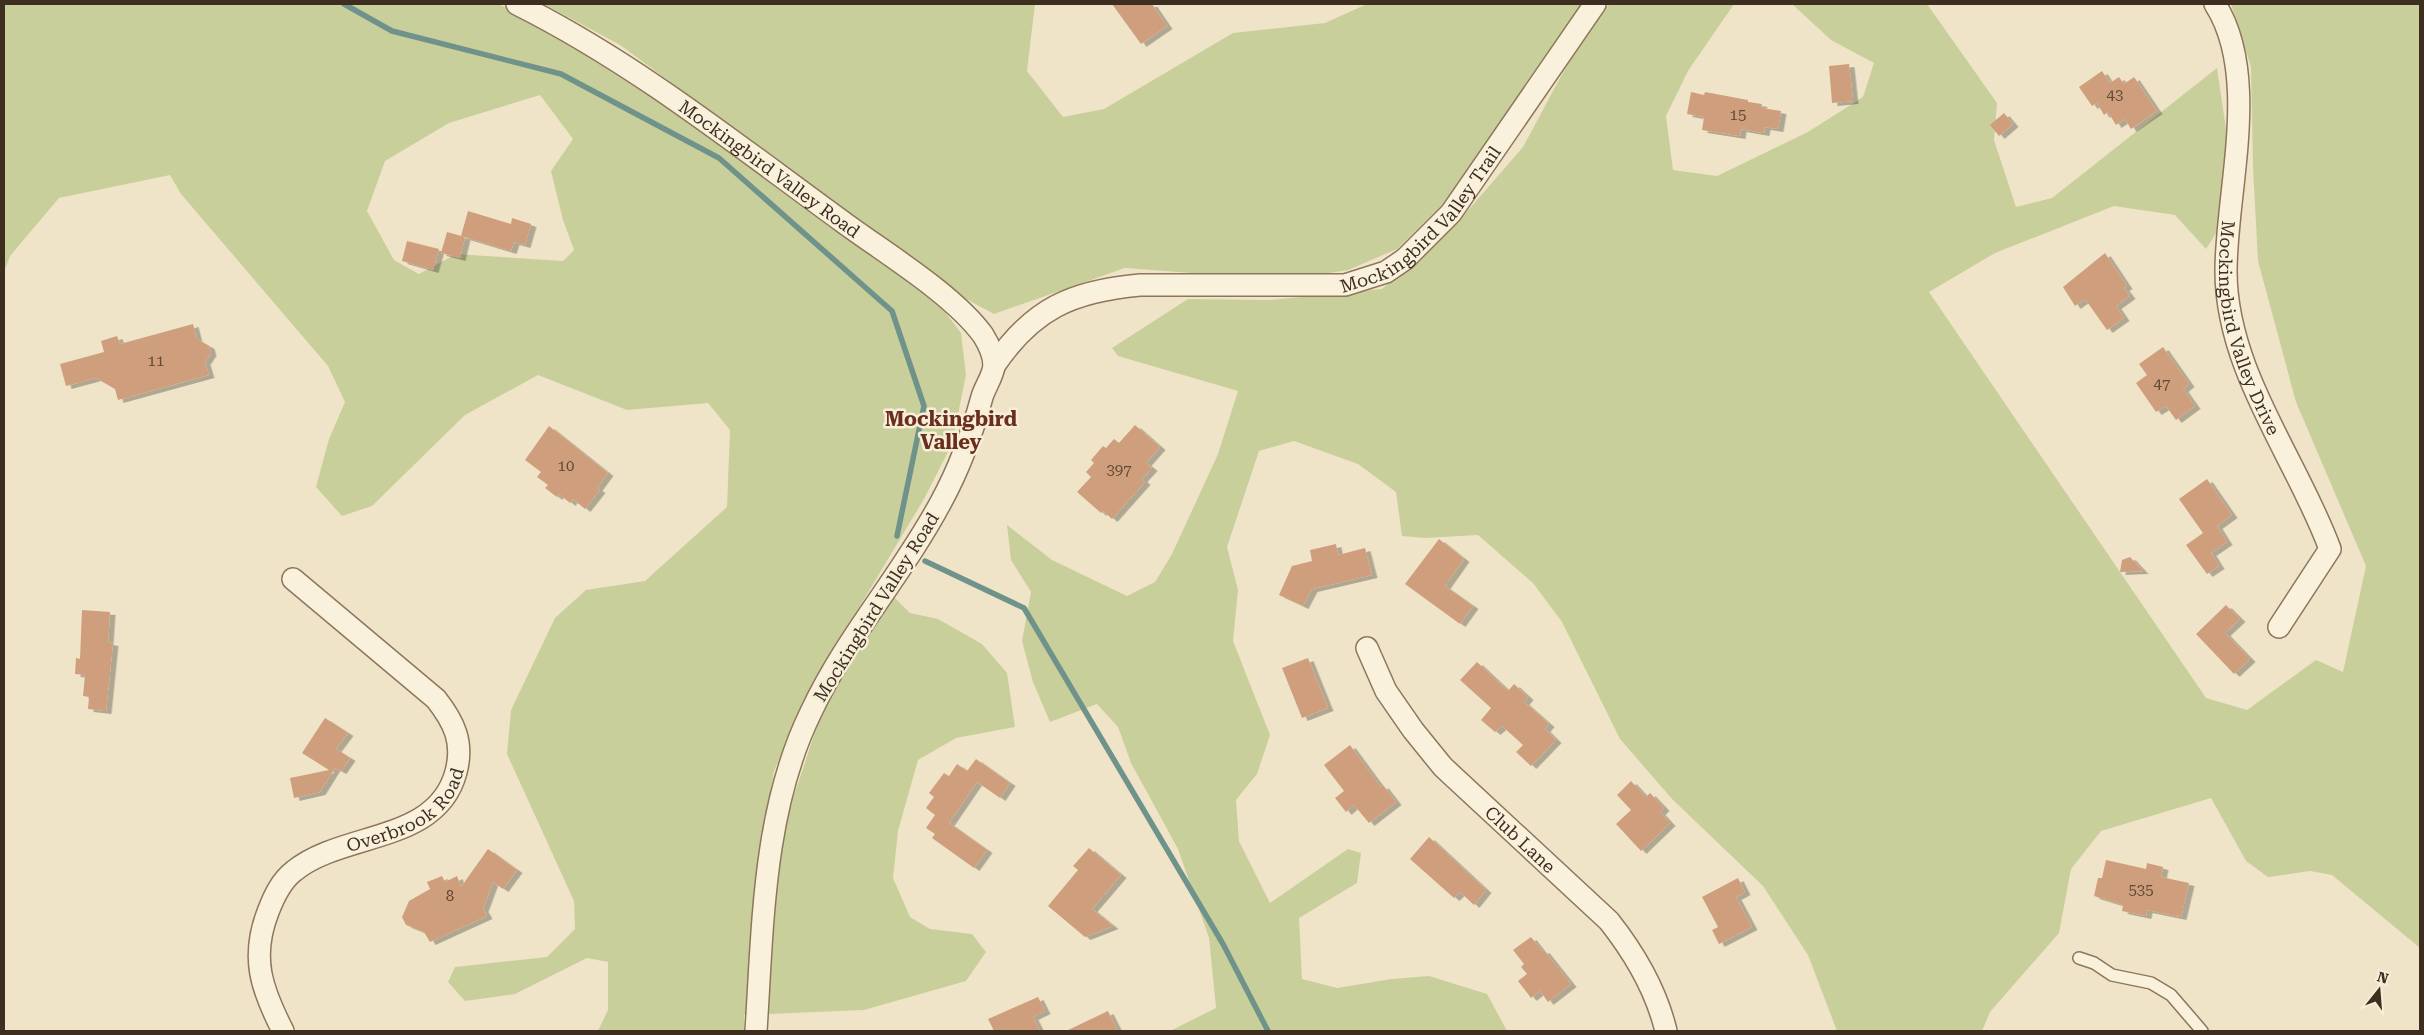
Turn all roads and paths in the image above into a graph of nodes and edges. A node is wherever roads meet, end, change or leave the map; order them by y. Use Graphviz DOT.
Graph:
graph roads {
  1 [pos="517,4"];
  2 [pos="1595,4"];
  3 [pos="2215,4"];
  4 [pos="1166,285"];
  5 [pos="994,366"];
  6 [pos="293,579"];
  7 [pos="2279,627"];
  8 [pos="1367,648"];
  9 [pos="2079,958"];
  10 [pos="283,1031"];
  11 [pos="756,1031"];
  12 [pos="1666,1031"];
  13 [pos="2202,1031"];
  1 -- 5 [label="street, Mockingbird Valley Road"];
  2 -- 4 [label="street, Mockingbird Valley Trail"];
  3 -- 7 [label="street, Mockingbird Valley Drive"];
  4 -- 5 [label="street, Mockingbird Valley Road"];
  5 -- 11 [label="street, Mockingbird Valley Road"];
  6 -- 10 [label="street, Overbrook Road"];
  8 -- 12 [label="street, Club Lane"];
  9 -- 13 [label="lane"];
}
